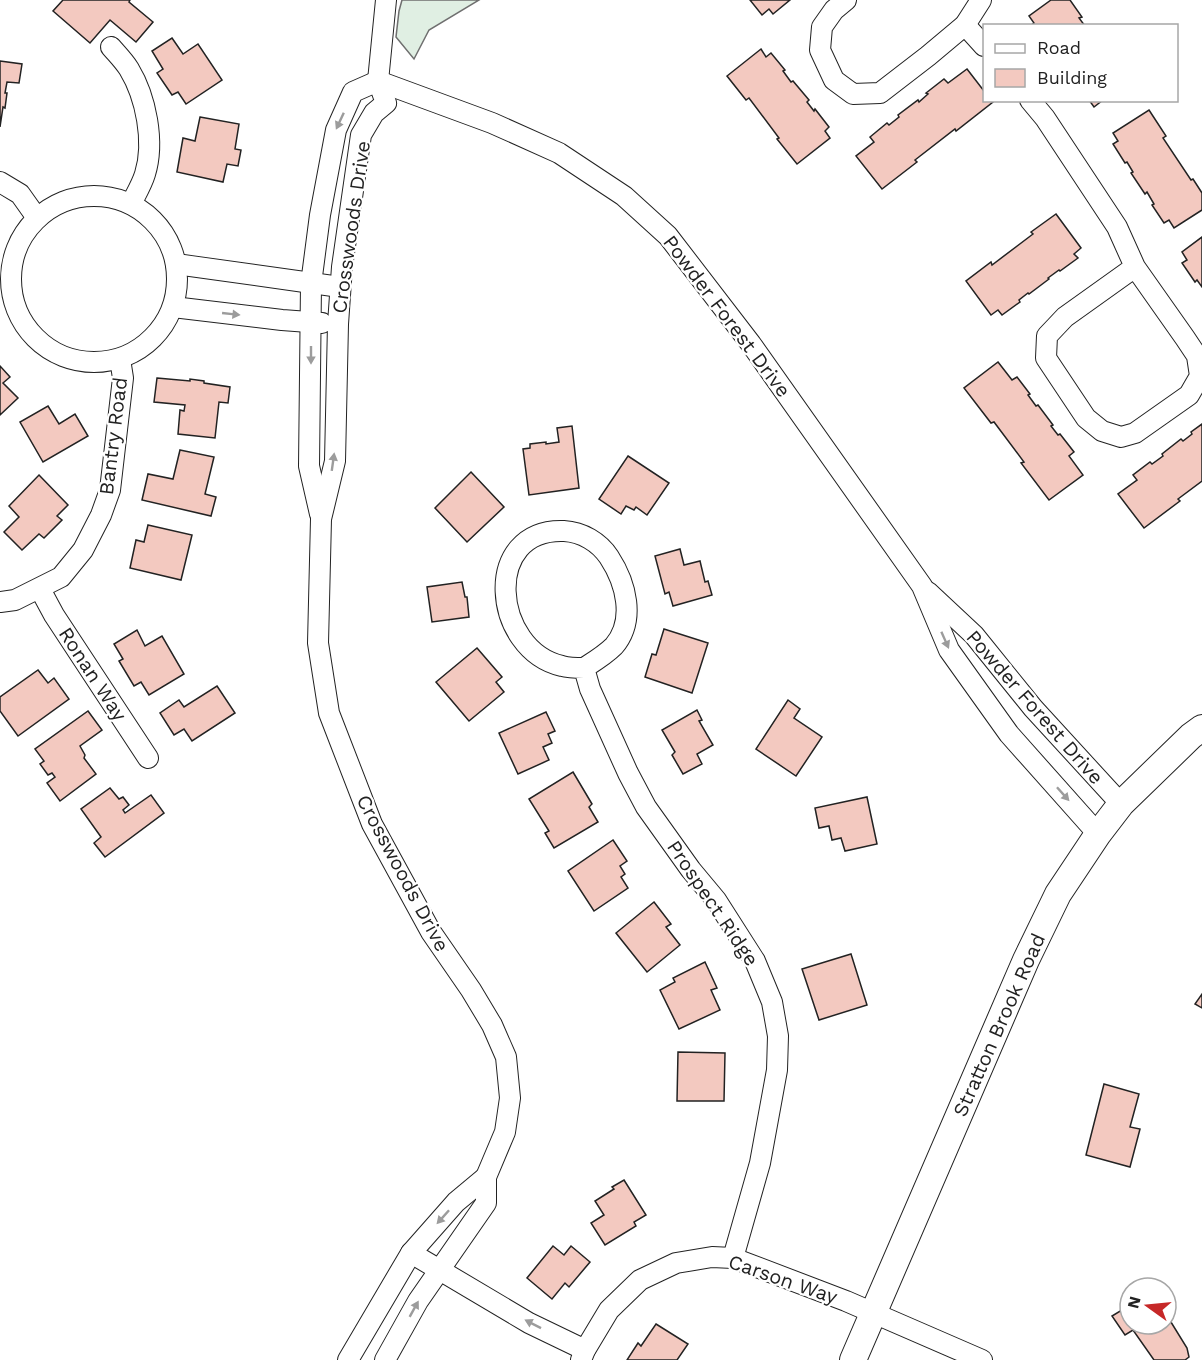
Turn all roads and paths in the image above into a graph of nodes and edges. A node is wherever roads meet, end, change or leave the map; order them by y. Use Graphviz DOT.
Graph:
graph roads {
  1 [pos="386,0"];
  2 [pos="846,0"];
  3 [pos="981,0"];
  4 [pos="965,25"];
  5 [pos="983,45"];
  6 [pos="111,47"];
  7 [pos="378,81"];
  8 [pos="1032,102"];
  9 [pos="0,183"];
  10 [pos="131,204"];
  11 [pos="37,218"];
  12 [pos="176,264"];
  13 [pos="1134,267"];
  14 [pos="311,284"];
  15 [pos="340,287"];
  16 [pos="173,307"];
  17 [pos="311,322"];
  18 [pos="338,324"];
  19 [pos="120,359"];
  20 [pos="321,519"];
  21 [pos="922,586"];
  22 [pos="40,589"];
  23 [pos="0,602"];
  24 [pos="584,668"];
  25 [pos="1202,728"];
  26 [pos="148,758"];
  27 [pos="1121,804"];
  28 [pos="1098,834"];
  29 [pos="486,1177"];
  30 [pos="411,1253"];
  31 [pos="733,1258"];
  32 [pos="440,1270"];
  33 [pos="874,1313"];
  34 [pos="353,1351"];
  35 [pos="583,1355"];
  36 [pos="387,1360"];
  37 [pos="853,1360"];
  38 [pos="982,1360"];
  1 -- 7 [label="street"];
  2 -- 4 [label="street"];
  3 -- 4 [label="street"];
  4 -- 5 [label="street"];
  6 -- 10 [label="street"];
  7 -- 14 [label="street, Crosswoods Drive, one-way"];
  7 -- 15 [label="street, Crosswoods Drive"];
  7 -- 21 [label="street, Powder Forest Drive"];
  8 -- 13 [label="street"];
  9 -- 11 [label="street"];
  10 -- 11 [label="street, Bantry Road"];
  10 -- 12 [label="street, Bantry Road"];
  11 -- 19 [label="street, Bantry Road"];
  12 -- 14 [label="street"];
  12 -- 16 [label="street, Bantry Road"];
  13 -- 13 [label="street"];
  14 -- 15 [label="street"];
  14 -- 17 [label="street, Crosswoods Drive"];
  15 -- 18 [label="street, Crosswoods Drive"];
  16 -- 17 [label="street, one-way"];
  16 -- 19 [label="street, Bantry Road"];
  17 -- 18 [label="street"];
  17 -- 20 [label="street, Crosswoods Drive, one-way"];
  20 -- 18 [label="street, Crosswoods Drive, one-way"];
  19 -- 22 [label="street, Bantry Road"];
  20 -- 29 [label="street, Crosswoods Drive"];
  21 -- 27 [label="street, Powder Forest Drive"];
  21 -- 28 [label="street, Powder Forest Drive, one-way"];
  22 -- 23 [label="street, Bantry Road"];
  22 -- 26 [label="street, Ronan Way"];
  24 -- 24 [label="street"];
  24 -- 31 [label="street, Prospect Ridge"];
  25 -- 27 [label="street, Stratton Brook Road"];
  27 -- 28 [label="street, Stratton Brook Road"];
  28 -- 33 [label="street, Stratton Brook Road"];
  29 -- 30 [label="street, Crosswoods Drive, one-way"];
  29 -- 32 [label="street, Crosswoods Drive"];
  30 -- 32 [label="street, Carson Way"];
  30 -- 34 [label="street, Crosswoods Drive"];
  31 -- 33 [label="street, Carson Way"];
  31 -- 35 [label="street, Carson Way"];
  35 -- 32 [label="street, Carson Way, one-way"];
  36 -- 32 [label="street, Crosswoods Drive, one-way"];
  33 -- 37 [label="street, Stratton Brook Road"];
  33 -- 38 [label="street, Carson Way"];
  34 -- 36 [label="street"];
}
